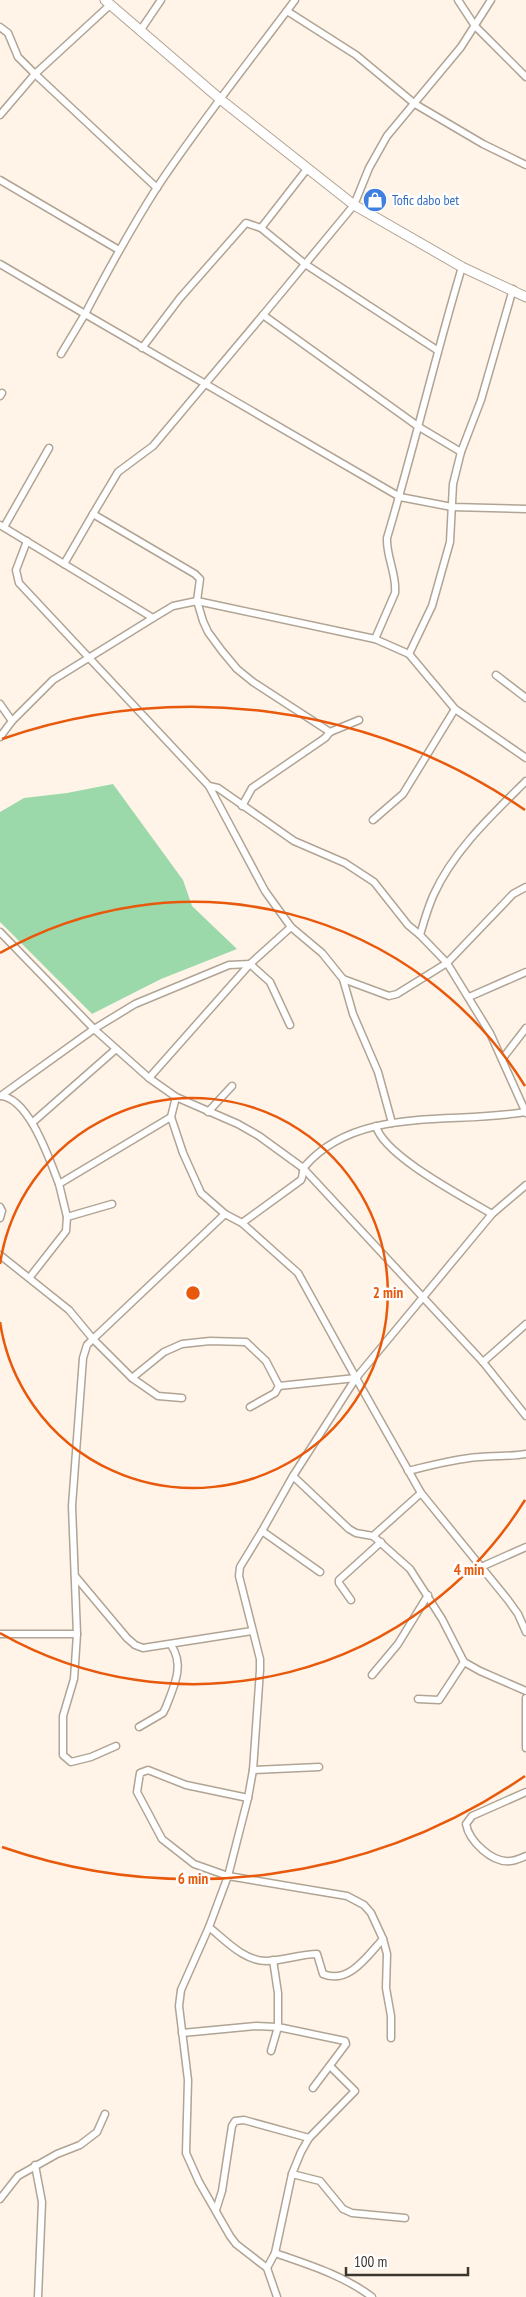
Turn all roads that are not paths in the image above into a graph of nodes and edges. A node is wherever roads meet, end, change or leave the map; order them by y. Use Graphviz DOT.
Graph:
graph roads {
  1 [pos="161,0"];
  2 [pos="295,0"];
  3 [pos="458,0"];
  4 [pos="492,0"];
  5 [pos="108,2"];
  6 [pos="287,11"];
  7 [pos="0,26"];
  8 [pos="475,26"];
  9 [pos="140,31"];
  10 [pos="35,74"];
  11 [pos="526,77"];
  12 [pos="220,99"];
  13 [pos="415,104"];
  14 [pos="0,115"];
  15 [pos="526,165"];
  16 [pos="307,170"];
  17 [pos="0,180"];
  18 [pos="157,188"];
  19 [pos="354,205"];
  20 [pos="261,228"];
  21 [pos="119,250"];
  22 [pos="0,264"];
  23 [pos="305,264"];
  24 [pos="462,267"];
  25 [pos="513,289"];
  26 [pos="526,296"];
  27 [pos="85,314"];
  28 [pos="263,315"];
  29 [pos="142,348"];
  30 [pos="437,350"];
  31 [pos="61,354"];
  32 [pos="206,384"];
  33 [pos="420,427"];
  34 [pos="49,448"];
  35 [pos="461,452"];
  36 [pos="400,497"];
  37 [pos="452,507"];
  38 [pos="526,509"];
  39 [pos="93,514"];
  40 [pos="2,526"];
  41 [pos="28,541"];
  42 [pos="64,564"];
  43 [pos="197,601"];
  44 [pos="153,618"];
  45 [pos="375,639"];
  46 [pos="409,654"];
  47 [pos="90,658"];
  48 [pos="496,675"];
  49 [pos="526,698"];
  50 [pos="0,704"];
  51 [pos="455,709"];
  52 [pos="359,720"];
  53 [pos="12,721"];
  54 [pos="330,732"];
  55 [pos="0,737"];
  56 [pos="526,758"];
  57 [pos="526,781"];
  58 [pos="209,786"];
  59 [pos="242,806"];
  60 [pos="373,820"];
  61 [pos="526,887"];
  62 [pos="291,927"];
  63 [pos="0,932"];
  64 [pos="420,935"];
  65 [pos="447,963"];
  66 [pos="250,964"];
  67 [pos="526,972"];
  68 [pos="343,979"];
  69 [pos="469,996"];
  70 [pos="290,1025"];
  71 [pos="526,1028"];
  72 [pos="94,1029"];
  73 [pos="116,1049"];
  74 [pos="503,1058"];
  75 [pos="149,1078"];
  76 [pos="232,1086"];
  77 [pos="1,1096"];
  78 [pos="176,1097"];
  79 [pos="208,1112"];
  80 [pos="526,1112"];
  81 [pos="170,1117"];
  82 [pos="33,1122"];
  83 [pos="392,1123"];
  84 [pos="376,1126"];
  85 [pos="303,1168"];
  86 [pos="59,1184"];
  87 [pos="526,1185"];
  88 [pos="112,1204"];
  89 [pos="0,1207"];
  90 [pos="226,1214"];
  91 [pos="492,1214"];
  92 [pos="67,1217"];
  93 [pos="0,1218"];
  94 [pos="242,1223"];
  95 [pos="0,1255"];
  96 [pos="30,1277"];
  97 [pos="423,1299"];
  98 [pos="526,1324"];
  99 [pos="93,1339"];
  100 [pos="483,1362"];
  101 [pos="132,1378"];
  102 [pos="356,1378"];
  103 [pos="279,1386"];
  104 [pos="182,1398"];
  105 [pos="250,1407"];
  106 [pos="526,1416"];
  107 [pos="526,1454"];
  108 [pos="408,1472"];
  109 [pos="293,1476"];
  110 [pos="421,1493"];
  111 [pos="262,1531"];
  112 [pos="373,1536"];
  113 [pos="380,1542"];
  114 [pos="526,1547"];
  115 [pos="481,1567"];
  116 [pos="320,1572"];
  117 [pos="75,1576"];
  118 [pos="428,1595"];
  119 [pos="351,1600"];
  120 [pos="252,1631"];
  121 [pos="526,1632"];
  122 [pos="0,1634"];
  123 [pos="77,1634"];
  124 [pos="171,1645"];
  125 [pos="464,1662"];
  126 [pos="372,1675"];
  127 [pos="526,1691"];
  128 [pos="526,1698"];
  129 [pos="418,1699"];
  130 [pos="139,1727"];
  131 [pos="116,1746"];
  132 [pos="526,1748"];
  133 [pos="319,1767"];
  134 [pos="252,1770"];
  135 [pos="526,1792"];
  136 [pos="248,1798"];
  137 [pos="526,1856"];
  138 [pos="228,1876"];
  139 [pos="209,1928"];
  140 [pos="384,1939"];
  141 [pos="273,1960"];
  142 [pos="278,2027"];
  143 [pos="182,2033"];
  144 [pos="391,2038"];
  145 [pos="270,2051"];
  146 [pos="330,2066"];
  147 [pos="313,2088"];
  148 [pos="105,2114"];
  149 [pos="309,2138"];
  150 [pos="34,2166"];
  151 [pos="292,2174"];
  152 [pos="0,2199"];
  153 [pos="216,2210"];
  154 [pos="405,2218"];
  155 [pos="275,2253"];
  156 [pos="266,2268"];
  157 [pos="38,2297"];
  158 [pos="277,2297"];
  159 [pos="372,2297"];
  1 -- 9 [label="street"];
  2 -- 6 [label="street"];
  3 -- 8 [label="street"];
  4 -- 8 [label="street"];
  5 -- 9 [label="main road"];
  5 -- 10 [label="street"];
  6 -- 12 [label="street"];
  6 -- 13 [label="street"];
  7 -- 10 [label="street"];
  8 -- 11 [label="street"];
  8 -- 13 [label="street"];
  9 -- 12 [label="main road"];
  10 -- 14 [label="street"];
  10 -- 18 [label="street"];
  12 -- 16 [label="main road"];
  12 -- 18 [label="street"];
  13 -- 15 [label="street"];
  13 -- 19 [label="street"];
  16 -- 19 [label="main road"];
  16 -- 20 [label="street"];
  17 -- 21 [label="street"];
  18 -- 21 [label="street"];
  19 -- 23 [label="street"];
  19 -- 24 [label="main road"];
  20 -- 23 [label="street"];
  20 -- 29 [label="street"];
  21 -- 27 [label="street"];
  22 -- 27 [label="street"];
  23 -- 28 [label="street"];
  23 -- 30 [label="street"];
  24 -- 25 [label="main road"];
  24 -- 30 [label="street"];
  25 -- 26 [label="main road"];
  25 -- 35 [label="street"];
  27 -- 29 [label="street"];
  27 -- 31 [label="street"];
  28 -- 32 [label="street"];
  28 -- 33 [label="street"];
  29 -- 32 [label="street"];
  30 -- 33 [label="street"];
  32 -- 36 [label="street"];
  32 -- 39 [label="street"];
  33 -- 35 [label="street"];
  33 -- 36 [label="street"];
  34 -- 40 [label="street"];
  35 -- 37 [label="street"];
  36 -- 37 [label="street"];
  36 -- 45 [label="street"];
  37 -- 38 [label="street"];
  37 -- 46 [label="street"];
  39 -- 42 [label="street"];
  39 -- 43 [label="street"];
  40 -- 41 [label="street"];
  41 -- 42 [label="street"];
  41 -- 47 [label="street"];
  42 -- 44 [label="street"];
  43 -- 44 [label="street"];
  43 -- 45 [label="street"];
  43 -- 54 [label="street"];
  44 -- 47 [label="street"];
  45 -- 46 [label="street"];
  46 -- 51 [label="street"];
  47 -- 53 [label="street"];
  47 -- 58 [label="street"];
  48 -- 49 [label="street"];
  50 -- 53 [label="street"];
  51 -- 56 [label="street"];
  51 -- 60 [label="street"];
  52 -- 54 [label="street"];
  53 -- 55 [label="street"];
  54 -- 59 [label="street"];
  57 -- 64 [label="street"];
  58 -- 59 [label="street"];
  58 -- 62 [label="street"];
  59 -- 64 [label="street"];
  61 -- 65 [label="street"];
  62 -- 66 [label="street"];
  62 -- 68 [label="street"];
  63 -- 72 [label="street"];
  64 -- 65 [label="street"];
  65 -- 68 [label="street"];
  65 -- 69 [label="street"];
  66 -- 70 [label="street"];
  66 -- 72 [label="street"];
  66 -- 75 [label="street"];
  67 -- 69 [label="street"];
  68 -- 83 [label="street"];
  69 -- 74 [label="street"];
  71 -- 74 [label="street"];
  72 -- 73 [label="street"];
  72 -- 77 [label="street"];
  73 -- 75 [label="street"];
  73 -- 82 [label="street"];
  74 -- 80 [label="street"];
  75 -- 78 [label="street"];
  76 -- 79 [label="street"];
  77 -- 82 [label="street"];
  78 -- 79 [label="street"];
  78 -- 81 [label="street"];
  79 -- 85 [label="street"];
  80 -- 83 [label="street"];
  81 -- 86 [label="street"];
  81 -- 90 [label="street"];
  82 -- 86 [label="street"];
  83 -- 84 [label="street"];
  84 -- 85 [label="street"];
  84 -- 91 [label="street"];
  85 -- 94 [label="street"];
  85 -- 97 [label="street"];
  86 -- 92 [label="street"];
  87 -- 91 [label="street"];
  88 -- 92 [label="street"];
  89 -- 93 [label="street"];
  90 -- 94 [label="street"];
  90 -- 99 [label="street"];
  91 -- 97 [label="street"];
  92 -- 96 [label="street"];
  94 -- 102 [label="street"];
  95 -- 96 [label="street"];
  96 -- 99 [label="street"];
  97 -- 100 [label="street"];
  97 -- 102 [label="street"];
  98 -- 100 [label="street"];
  99 -- 101 [label="street"];
  99 -- 117 [label="street"];
  100 -- 106 [label="street"];
  101 -- 103 [label="street"];
  101 -- 104 [label="street"];
  102 -- 103 [label="street"];
  102 -- 108 [label="street"];
  102 -- 109 [label="street"];
  103 -- 105 [label="street"];
  107 -- 108 [label="street"];
  108 -- 110 [label="street"];
  109 -- 111 [label="street"];
  109 -- 112 [label="street"];
  110 -- 112 [label="street"];
  110 -- 115 [label="street"];
  111 -- 116 [label="street"];
  111 -- 120 [label="street"];
  112 -- 113 [label="street"];
  113 -- 118 [label="street"];
  113 -- 119 [label="street"];
  114 -- 115 [label="street"];
  115 -- 121 [label="street"];
  117 -- 123 [label="street"];
  117 -- 124 [label="street"];
  118 -- 125 [label="street"];
  118 -- 126 [label="street"];
  120 -- 124 [label="street"];
  120 -- 134 [label="street"];
  122 -- 123 [label="street"];
  123 -- 131 [label="street"];
  124 -- 130 [label="street"];
  125 -- 127 [label="street"];
  125 -- 129 [label="street"];
  128 -- 132 [label="street"];
  133 -- 134 [label="street"];
  134 -- 136 [label="street"];
  135 -- 137 [label="street"];
  136 -- 138 [label="street"];
  136 -- 138 [label="street"];
  138 -- 139 [label="street"];
  138 -- 140 [label="street"];
  139 -- 141 [label="street"];
  139 -- 143 [label="street"];
  140 -- 141 [label="street"];
  140 -- 144 [label="street"];
  141 -- 142 [label="street"];
  142 -- 143 [label="street"];
  142 -- 145 [label="street"];
  142 -- 146 [label="street"];
  143 -- 153 [label="street"];
  146 -- 147 [label="street"];
  146 -- 149 [label="street"];
  148 -- 150 [label="street"];
  149 -- 151 [label="street"];
  149 -- 153 [label="street"];
  150 -- 152 [label="street"];
  150 -- 157 [label="street"];
  151 -- 154 [label="street"];
  151 -- 155 [label="street"];
  153 -- 156 [label="street"];
  155 -- 156 [label="street"];
  155 -- 159 [label="street"];
  156 -- 158 [label="street"];
}
